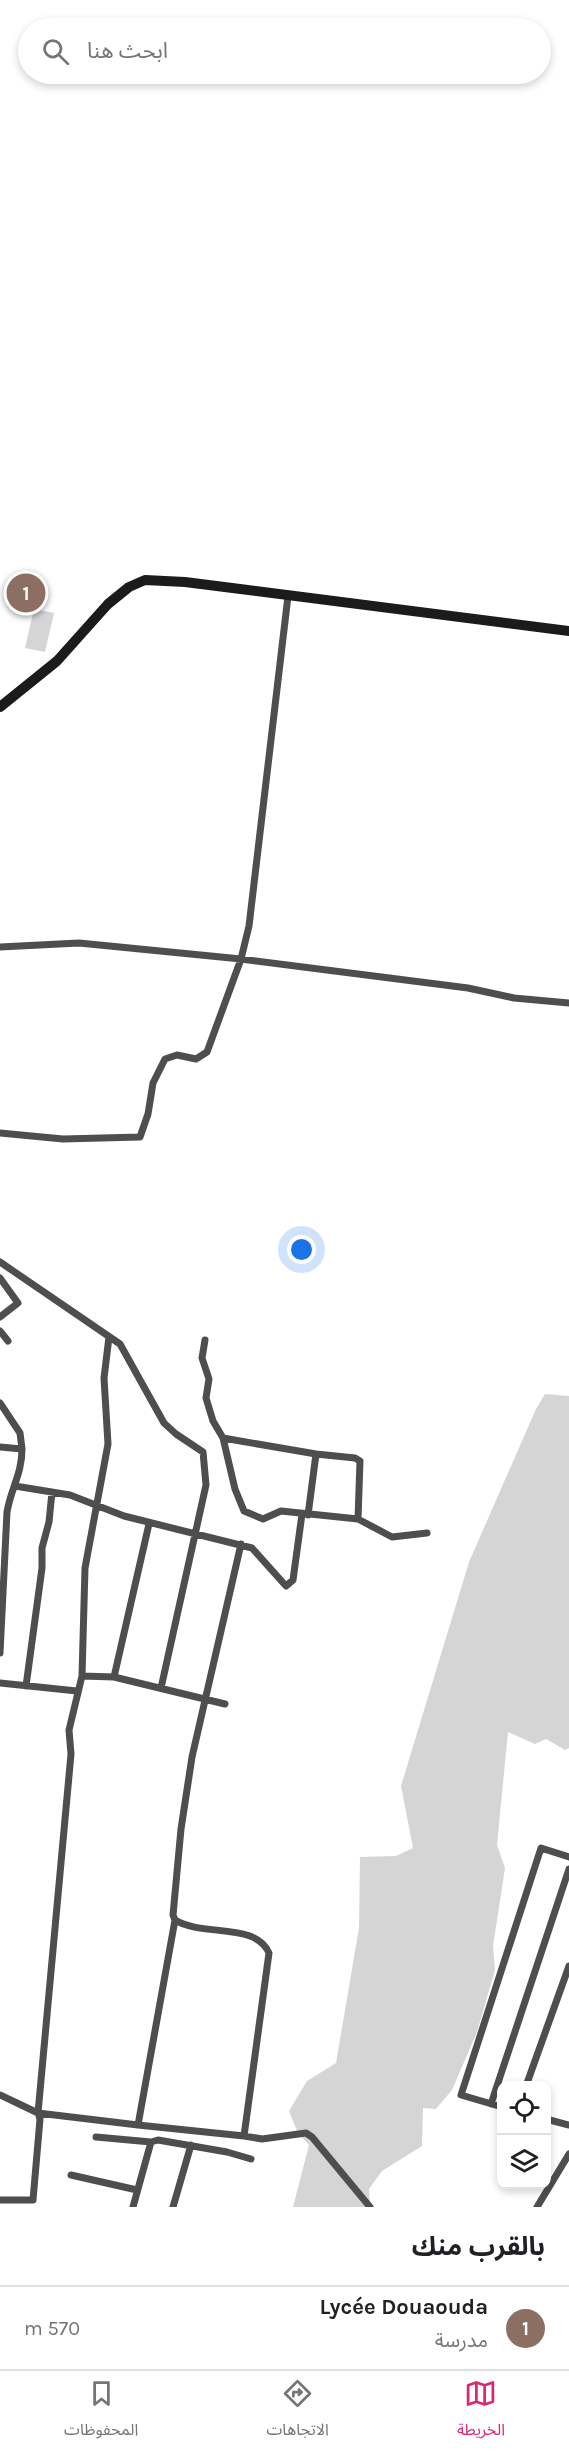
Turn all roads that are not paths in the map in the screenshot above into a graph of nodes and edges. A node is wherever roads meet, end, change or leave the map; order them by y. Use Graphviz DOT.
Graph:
graph roads {
  1 [pos="288,596"];
  2 [pos="569,631"];
  3 [pos="0,707"];
  4 [pos="0,947"];
  5 [pos="241,959"];
  6 [pos="569,1003"];
  7 [pos="0,1133"];
  8 [pos="0,1262"];
  9 [pos="0,1278"];
  10 [pos="0,1317"];
  11 [pos="0,1331"];
  12 [pos="109,1337"];
  13 [pos="205,1340"];
  14 [pos="8,1341"];
  15 [pos="0,1403"];
  16 [pos="223,1438"];
  17 [pos="0,1447"];
  18 [pos="22,1449"];
  19 [pos="316,1454"];
  20 [pos="15,1486"];
  21 [pos="52,1492"];
  22 [pos="95,1506"];
  23 [pos="305,1514"];
  24 [pos="358,1520"];
  25 [pos="149,1524"];
  26 [pos="427,1533"];
  27 [pos="196,1534"];
  28 [pos="240,1544"];
  29 [pos="0,1653"];
  30 [pos="82,1676"];
  31 [pos="114,1677"];
  32 [pos="0,1683"];
  33 [pos="26,1686"];
  34 [pos="161,1688"];
  35 [pos="77,1691"];
  36 [pos="206,1699"];
  37 [pos="225,1704"];
  38 [pos="569,1857"];
  39 [pos="569,1869"];
  40 [pos="175,1920"];
  41 [pos="569,1966"];
  42 [pos="527,2081"];
  43 [pos="0,2095"];
  44 [pos="491,2104"];
  45 [pos="497,2106"];
  46 [pos="38,2113"];
  47 [pos="551,2120"];
  48 [pos="138,2125"];
  49 [pos="569,2125"];
  50 [pos="244,2136"];
  51 [pos="96,2137"];
  52 [pos="151,2142"];
  53 [pos="191,2145"];
  54 [pos="569,2154"];
  55 [pos="251,2159"];
  56 [pos="71,2175"];
  57 [pos="553,2177"];
  58 [pos="137,2190"];
  59 [pos="0,2200"];
  60 [pos="133,2207"];
  61 [pos="173,2207"];
  62 [pos="370,2207"];
  63 [pos="537,2207"];
  1 -- 2 [label="main road"];
  1 -- 3 [label="main road"];
  1 -- 5 [label="street"];
  4 -- 5 [label="street"];
  5 -- 6 [label="street"];
  5 -- 7 [label="street"];
  8 -- 12 [label="street"];
  9 -- 10 [label="street"];
  11 -- 14 [label="street"];
  12 -- 22 [label="street"];
  12 -- 27 [label="street"];
  13 -- 16 [label="street"];
  15 -- 18 [label="street"];
  16 -- 19 [label="street"];
  16 -- 23 [label="street"];
  17 -- 18 [label="street"];
  18 -- 20 [label="street"];
  19 -- 23 [label="street"];
  19 -- 24 [label="street"];
  20 -- 21 [label="street"];
  20 -- 29 [label="street"];
  21 -- 22 [label="street"];
  21 -- 33 [label="street"];
  22 -- 25 [label="street"];
  22 -- 30 [label="street"];
  23 -- 24 [label="street"];
  23 -- 28 [label="street"];
  24 -- 26 [label="street"];
  25 -- 27 [label="street"];
  25 -- 31 [label="street"];
  27 -- 28 [label="street"];
  27 -- 34 [label="street"];
  28 -- 36 [label="street"];
  30 -- 31 [label="street"];
  30 -- 35 [label="street"];
  31 -- 34 [label="street"];
  32 -- 33 [label="street"];
  33 -- 35 [label="street"];
  34 -- 36 [label="street"];
  35 -- 46 [label="street"];
  36 -- 37 [label="street"];
  36 -- 40 [label="street"];
  38 -- 44 [label="street"];
  39 -- 44 [label="street"];
  40 -- 48 [label="street"];
  40 -- 50 [label="street"];
  41 -- 42 [label="street"];
  43 -- 46 [label="street"];
  44 -- 45 [label="street"];
  46 -- 48 [label="street"];
  46 -- 59 [label="street"];
  47 -- 49 [label="street"];
  48 -- 50 [label="street"];
  50 -- 62 [label="street"];
  51 -- 52 [label="street"];
  52 -- 53 [label="street"];
  52 -- 58 [label="street"];
  53 -- 55 [label="street"];
  53 -- 61 [label="street"];
  54 -- 57 [label="street"];
  56 -- 58 [label="street"];
  57 -- 63 [label="street"];
  58 -- 60 [label="street"];
}
